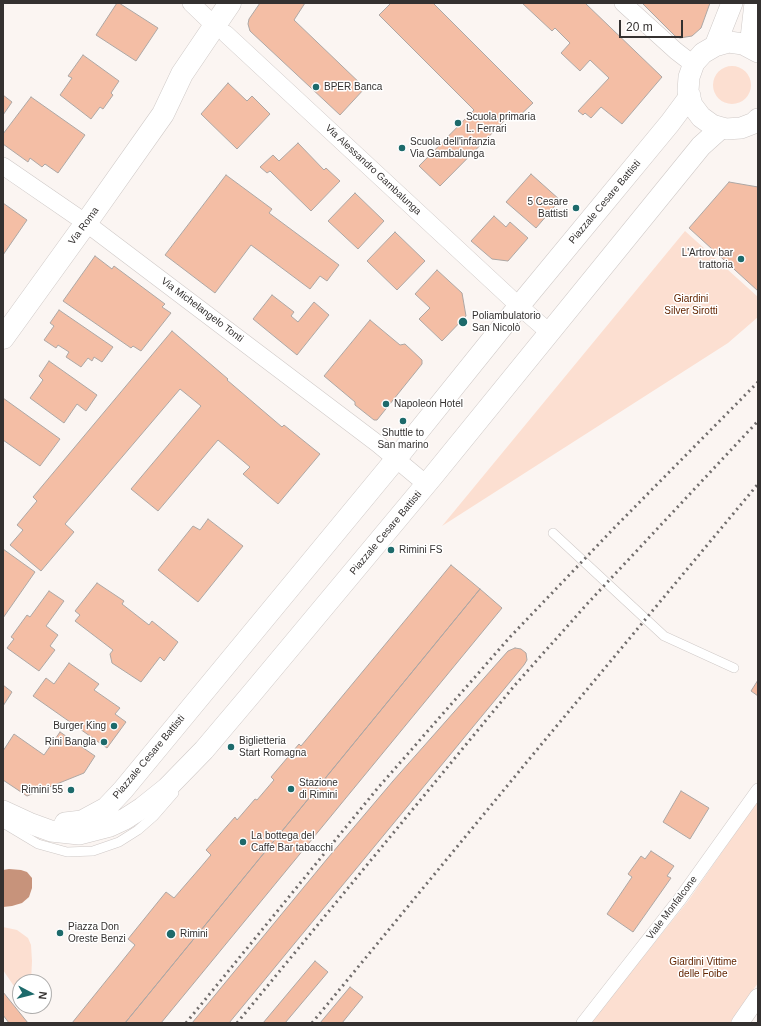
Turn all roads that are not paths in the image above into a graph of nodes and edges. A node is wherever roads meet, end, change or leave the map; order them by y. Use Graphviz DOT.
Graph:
graph roads {
  1 [pos="191,3"];
  2 [pos="230,3"];
  3 [pos="247,3"];
  4 [pos="623,3"];
  5 [pos="732,3"];
  6 [pos="756,3"];
  7 [pos="220,30"];
  8 [pos="715,46"];
  9 [pos="754,50"];
  10 [pos="694,64"];
  11 [pos="690,96"];
  12 [pos="757,123"];
  13 [pos="721,128"];
  14 [pos="3,166"];
  15 [pos="86,223"];
  16 [pos="519,306"];
  17 [pos="550,332"];
  18 [pos="3,338"];
  19 [pos="396,460"];
  20 [pos="426,484"];
  21 [pos="553,532"];
  22 [pos="734,668"];
  23 [pos="204,750"];
  24 [pos="758,790"];
  25 [pos="3,811"];
  26 [pos="3,823"];
  27 [pos="29,823"];
  28 [pos="758,997"];
  29 [pos="583,1023"];
  30 [pos="740,1023"];
  1 -- 7 [label="street, Via Alessandro Gambalunga"];
  2 -- 7 [label="main road, Via Roma"];
  3 -- 7 [label="main road, Via Roma"];
  4 -- 10 [label="street"];
  5 -- 8 [label="street"];
  6 -- 9 [label="street"];
  7 -- 15 [label="main road, Via Roma"];
  7 -- 16 [label="street, Via Alessandro Gambalunga"];
  8 -- 9 [label="street"];
  8 -- 10 [label="street"];
  10 -- 11 [label="street"];
  11 -- 13 [label="street"];
  11 -- 16 [label="street, Piazzale Cesare Battisti"];
  12 -- 13 [label="street"];
  13 -- 17 [label="street, Piazzale Cesare Battisti"];
  14 -- 15 [label="street, Via Michelangelo Tonti"];
  15 -- 18 [label="main road, Via Roma"];
  15 -- 19 [label="street, Via Michelangelo Tonti"];
  16 -- 17 [label="street"];
  16 -- 19 [label="street, Piazzale Cesare Battisti"];
  17 -- 20 [label="street, Piazzale Cesare Battisti"];
  19 -- 20 [label="street, Piazzale Cesare Battisti"];
  19 -- 27 [label="street, Piazzale Cesare Battisti"];
  20 -- 23 [label="street, Piazzale Cesare Battisti"];
  21 -- 22 [label="lane"];
  23 -- 26 [label="lane"];
  23 -- 27 [label="street, Piazzale Cesare Battisti"];
  24 -- 29 [label="street, Viale Monfalcone"];
  25 -- 27 [label="street"];
  28 -- 30 [label="street"];
}
